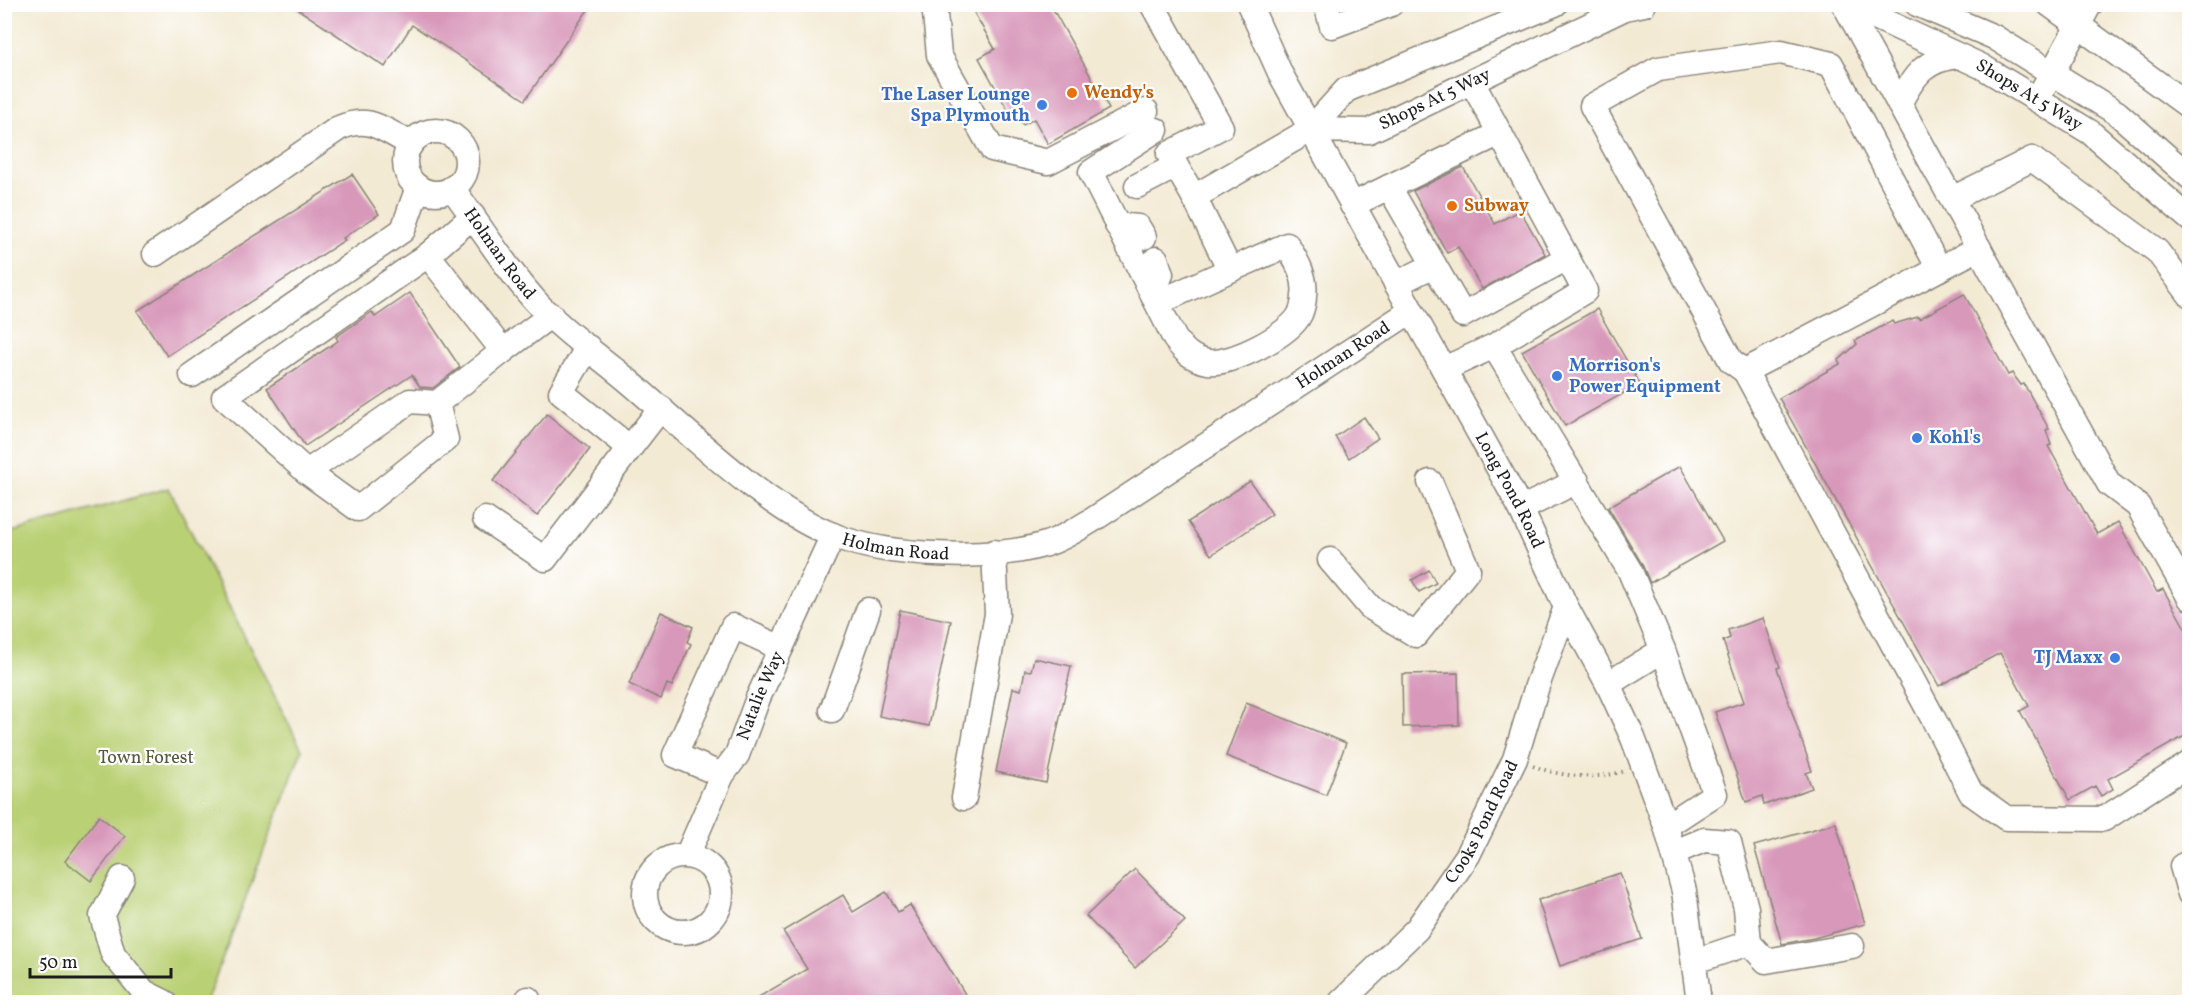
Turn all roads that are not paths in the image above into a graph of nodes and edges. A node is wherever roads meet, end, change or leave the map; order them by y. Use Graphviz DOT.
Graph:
graph roads {
  1 [pos="934,4"];
  2 [pos="1152,4"];
  3 [pos="1249,4"];
  4 [pos="1326,4"];
  5 [pos="1391,4"];
  6 [pos="1644,4"];
  7 [pos="1846,4"];
  8 [pos="1917,4"];
  9 [pos="2049,4"];
  10 [pos="2090,4"];
  11 [pos="1543,7"];
  12 [pos="2079,26"];
  13 [pos="1553,43"];
  14 [pos="1959,56"];
  15 [pos="2053,73"];
  16 [pos="1472,82"];
  17 [pos="2037,99"];
  18 [pos="1899,104"];
  19 [pos="2190,107"];
  20 [pos="1311,130"];
  21 [pos="1500,133"];
  22 [pos="411,144"];
  23 [pos="1048,162"];
  24 [pos="1176,166"];
  25 [pos="1091,172"];
  26 [pos="2190,177"];
  27 [pos="1137,186"];
  28 [pos="418,187"];
  29 [pos="1389,187"];
  30 [pos="452,188"];
  31 [pos="1194,197"];
  32 [pos="1952,200"];
  33 [pos="1353,206"];
  34 [pos="473,216"];
  35 [pos="2190,219"];
  36 [pos="1118,225"];
  37 [pos="1144,237"];
  38 [pos="1979,248"];
  39 [pos="155,254"];
  40 [pos="428,255"];
  41 [pos="1567,258"];
  42 [pos="1155,259"];
  43 [pos="1434,266"];
  44 [pos="1940,269"];
  45 [pos="1230,270"];
  46 [pos="1396,284"];
  47 [pos="2190,295"];
  48 [pos="1155,299"];
  49 [pos="1411,311"];
  50 [pos="551,315"];
  51 [pos="1494,346"];
  52 [pos="588,347"];
  53 [pos="503,351"];
  54 [pos="1443,369"];
  55 [pos="1745,371"];
  56 [pos="192,375"];
  57 [pos="437,403"];
  58 [pos="660,408"];
  59 [pos="630,448"];
  60 [pos="307,472"];
  61 [pos="1577,481"];
  62 [pos="1430,482"];
  63 [pos="1521,509"];
  64 [pos="485,519"];
  65 [pos="833,536"];
  66 [pos="994,552"];
  67 [pos="1330,560"];
  68 [pos="2190,598"];
  69 [pos="1566,607"];
  70 [pos="867,610"];
  71 [pos="781,648"];
  72 [pos="1663,651"];
  73 [pos="1608,684"];
  74 [pos="832,710"];
  75 [pos="2190,763"];
  76 [pos="722,775"];
  77 [pos="964,798"];
  78 [pos="1666,826"];
  79 [pos="1675,852"];
  80 [pos="687,856"];
  81 [pos="2190,862"];
  82 [pos="122,878"];
  83 [pos="2190,894"];
  84 [pos="1749,943"];
  85 [pos="1852,946"];
  86 [pos="1695,961"];
  87 [pos="164,1002"];
  88 [pos="1341,1002"];
  89 [pos="1699,1002"];
  1 -- 23 [label="street"];
  2 -- 24 [label="street"];
  3 -- 20 [label="street, Long Pond Road"];
  4 -- 5 [label="street"];
  6 -- 13 [label="street, Shops At 5 Way"];
  7 -- 14 [label="street, Shops At 5 Way"];
  7 -- 18 [label="street"];
  8 -- 15 [label="street, Shops At 5 Way"];
  9 -- 12 [label="street"];
  10 -- 12 [label="street"];
  11 -- 13 [label="street"];
  11 -- 20 [label="street, Shops At 5 Way"];
  12 -- 15 [label="street"];
  12 -- 19 [label="street"];
  13 -- 16 [label="street, Shops At 5 Way"];
  14 -- 17 [label="street, Shops At 5 Way"];
  14 -- 18 [label="street"];
  15 -- 17 [label="street"];
  15 -- 26 [label="street, Shops At 5 Way"];
  16 -- 20 [label="street, Shops At 5 Way"];
  16 -- 21 [label="street"];
  17 -- 35 [label="street, Shops At 5 Way"];
  18 -- 32 [label="street"];
  20 -- 31 [label="street"];
  20 -- 33 [label="street, Long Pond Road"];
  21 -- 29 [label="street"];
  21 -- 41 [label="street"];
  22 -- 28 [label="street"];
  22 -- 30 [label="street, Holman Road"];
  22 -- 39 [label="street"];
  23 -- 25 [label="street"];
  23 -- 25 [label="street"];
  24 -- 27 [label="street"];
  24 -- 31 [label="street"];
  25 -- 36 [label="street"];
  28 -- 30 [label="street, Holman Road"];
  28 -- 56 [label="street"];
  29 -- 33 [label="street"];
  29 -- 43 [label="street"];
  30 -- 34 [label="street, Holman Road"];
  31 -- 45 [label="street"];
  32 -- 38 [label="street"];
  32 -- 47 [label="street"];
  33 -- 46 [label="street, Long Pond Road"];
  34 -- 40 [label="street"];
  34 -- 50 [label="street, Holman Road"];
  36 -- 37 [label="street"];
  36 -- 48 [label="street"];
  38 -- 44 [label="street"];
  38 -- 68 [label="street"];
  40 -- 53 [label="street"];
  40 -- 60 [label="street"];
  41 -- 43 [label="street"];
  41 -- 51 [label="street"];
  42 -- 48 [label="street"];
  43 -- 46 [label="street"];
  44 -- 55 [label="street"];
  44 -- 55 [label="street"];
  45 -- 48 [label="street"];
  45 -- 48 [label="street"];
  46 -- 49 [label="street, Long Pond Road"];
  49 -- 54 [label="street, Long Pond Road"];
  49 -- 66 [label="street, Holman Road"];
  50 -- 52 [label="street, Holman Road"];
  50 -- 53 [label="street"];
  51 -- 54 [label="street"];
  51 -- 61 [label="street"];
  52 -- 58 [label="street, Holman Road"];
  52 -- 59 [label="street"];
  53 -- 57 [label="street"];
  54 -- 63 [label="street, Long Pond Road"];
  55 -- 75 [label="street"];
  57 -- 60 [label="street"];
  57 -- 60 [label="street"];
  58 -- 59 [label="street"];
  58 -- 65 [label="street, Holman Road"];
  59 -- 64 [label="street"];
  61 -- 63 [label="street"];
  61 -- 72 [label="street"];
  62 -- 67 [label="street"];
  63 -- 69 [label="street, Long Pond Road"];
  65 -- 66 [label="street, Holman Road"];
  65 -- 71 [label="street, Natalie Way"];
  66 -- 77 [label="street"];
  69 -- 73 [label="street, Long Pond Road"];
  69 -- 88 [label="street, Cooks Pond Road"];
  70 -- 74 [label="street"];
  71 -- 76 [label="street, Natalie Way"];
  71 -- 76 [label="street"];
  72 -- 73 [label="street"];
  72 -- 78 [label="street"];
  73 -- 78 [label="street, Long Pond Road"];
  76 -- 80 [label="street, Natalie Way"];
  78 -- 79 [label="street, Long Pond Road"];
  79 -- 84 [label="street"];
  79 -- 86 [label="street, Long Pond Road"];
  81 -- 83 [label="street"];
  82 -- 87 [label="street"];
  84 -- 85 [label="street"];
  84 -- 86 [label="street"];
  86 -- 89 [label="street, Long Pond Road"];
}
